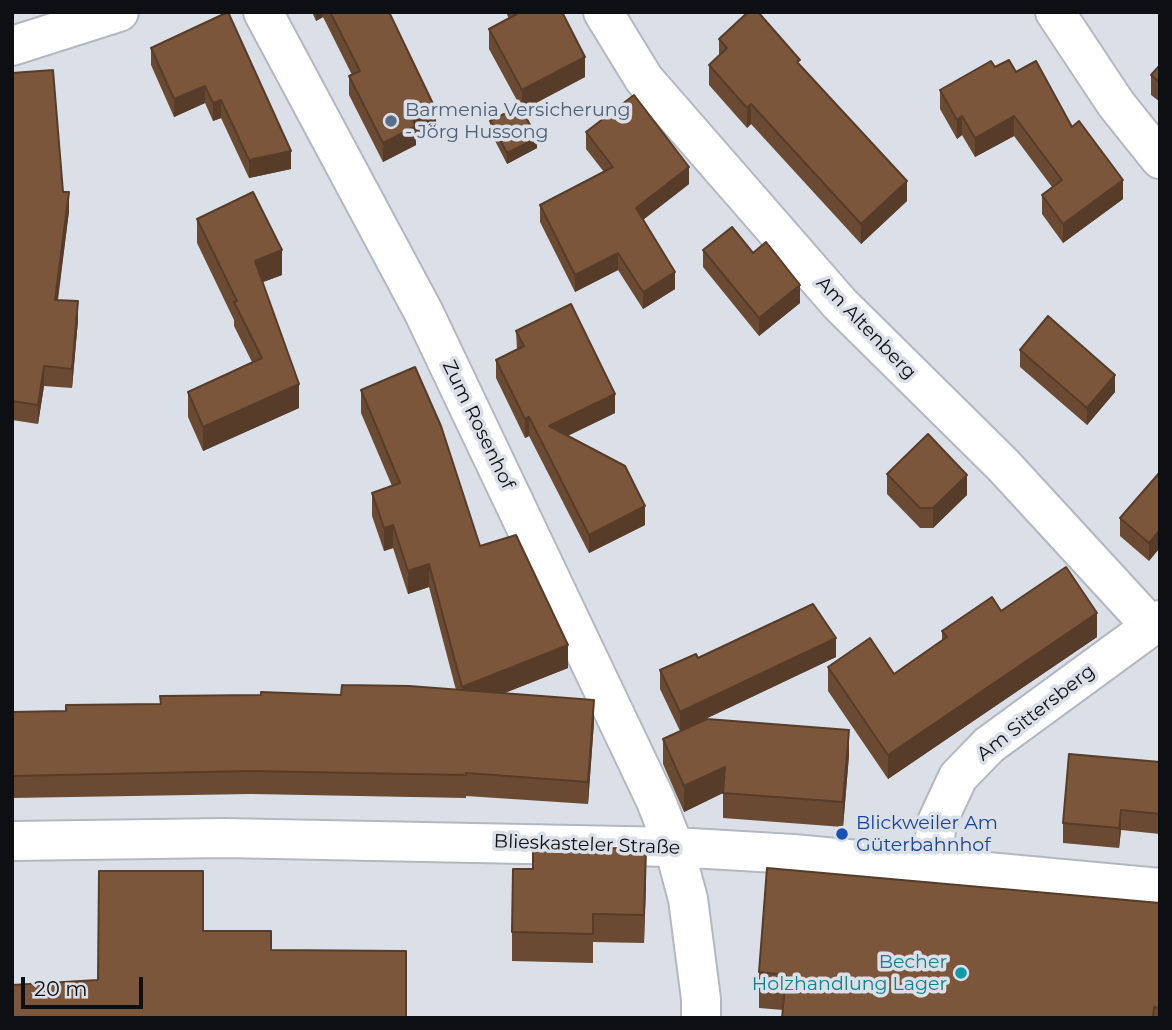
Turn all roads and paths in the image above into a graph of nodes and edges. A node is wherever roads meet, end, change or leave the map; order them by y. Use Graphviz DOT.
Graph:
graph roads {
  1 [pos="119,12"];
  2 [pos="263,12"];
  3 [pos="603,12"];
  4 [pos="1055,12"];
  5 [pos="12,46"];
  6 [pos="1160,159"];
  7 [pos="1155,623"];
  8 [pos="12,841"];
  9 [pos="674,848"];
  10 [pos="931,868"];
  11 [pos="1160,888"];
  12 [pos="701,1018"];
  1 -- 5 [label="street"];
  2 -- 9 [label="street, Zum Rosenhof"];
  3 -- 7 [label="street, Am Altenberg"];
  4 -- 6 [label="street"];
  7 -- 10 [label="street, Am Sittersberg"];
  8 -- 9 [label="street, Blieskasteler Straße"];
  9 -- 10 [label="street, Blieskasteler Straße"];
  9 -- 12 [label="street, Zum Rosenhof"];
  10 -- 11 [label="street, Blieskasteler Straße"];
}
